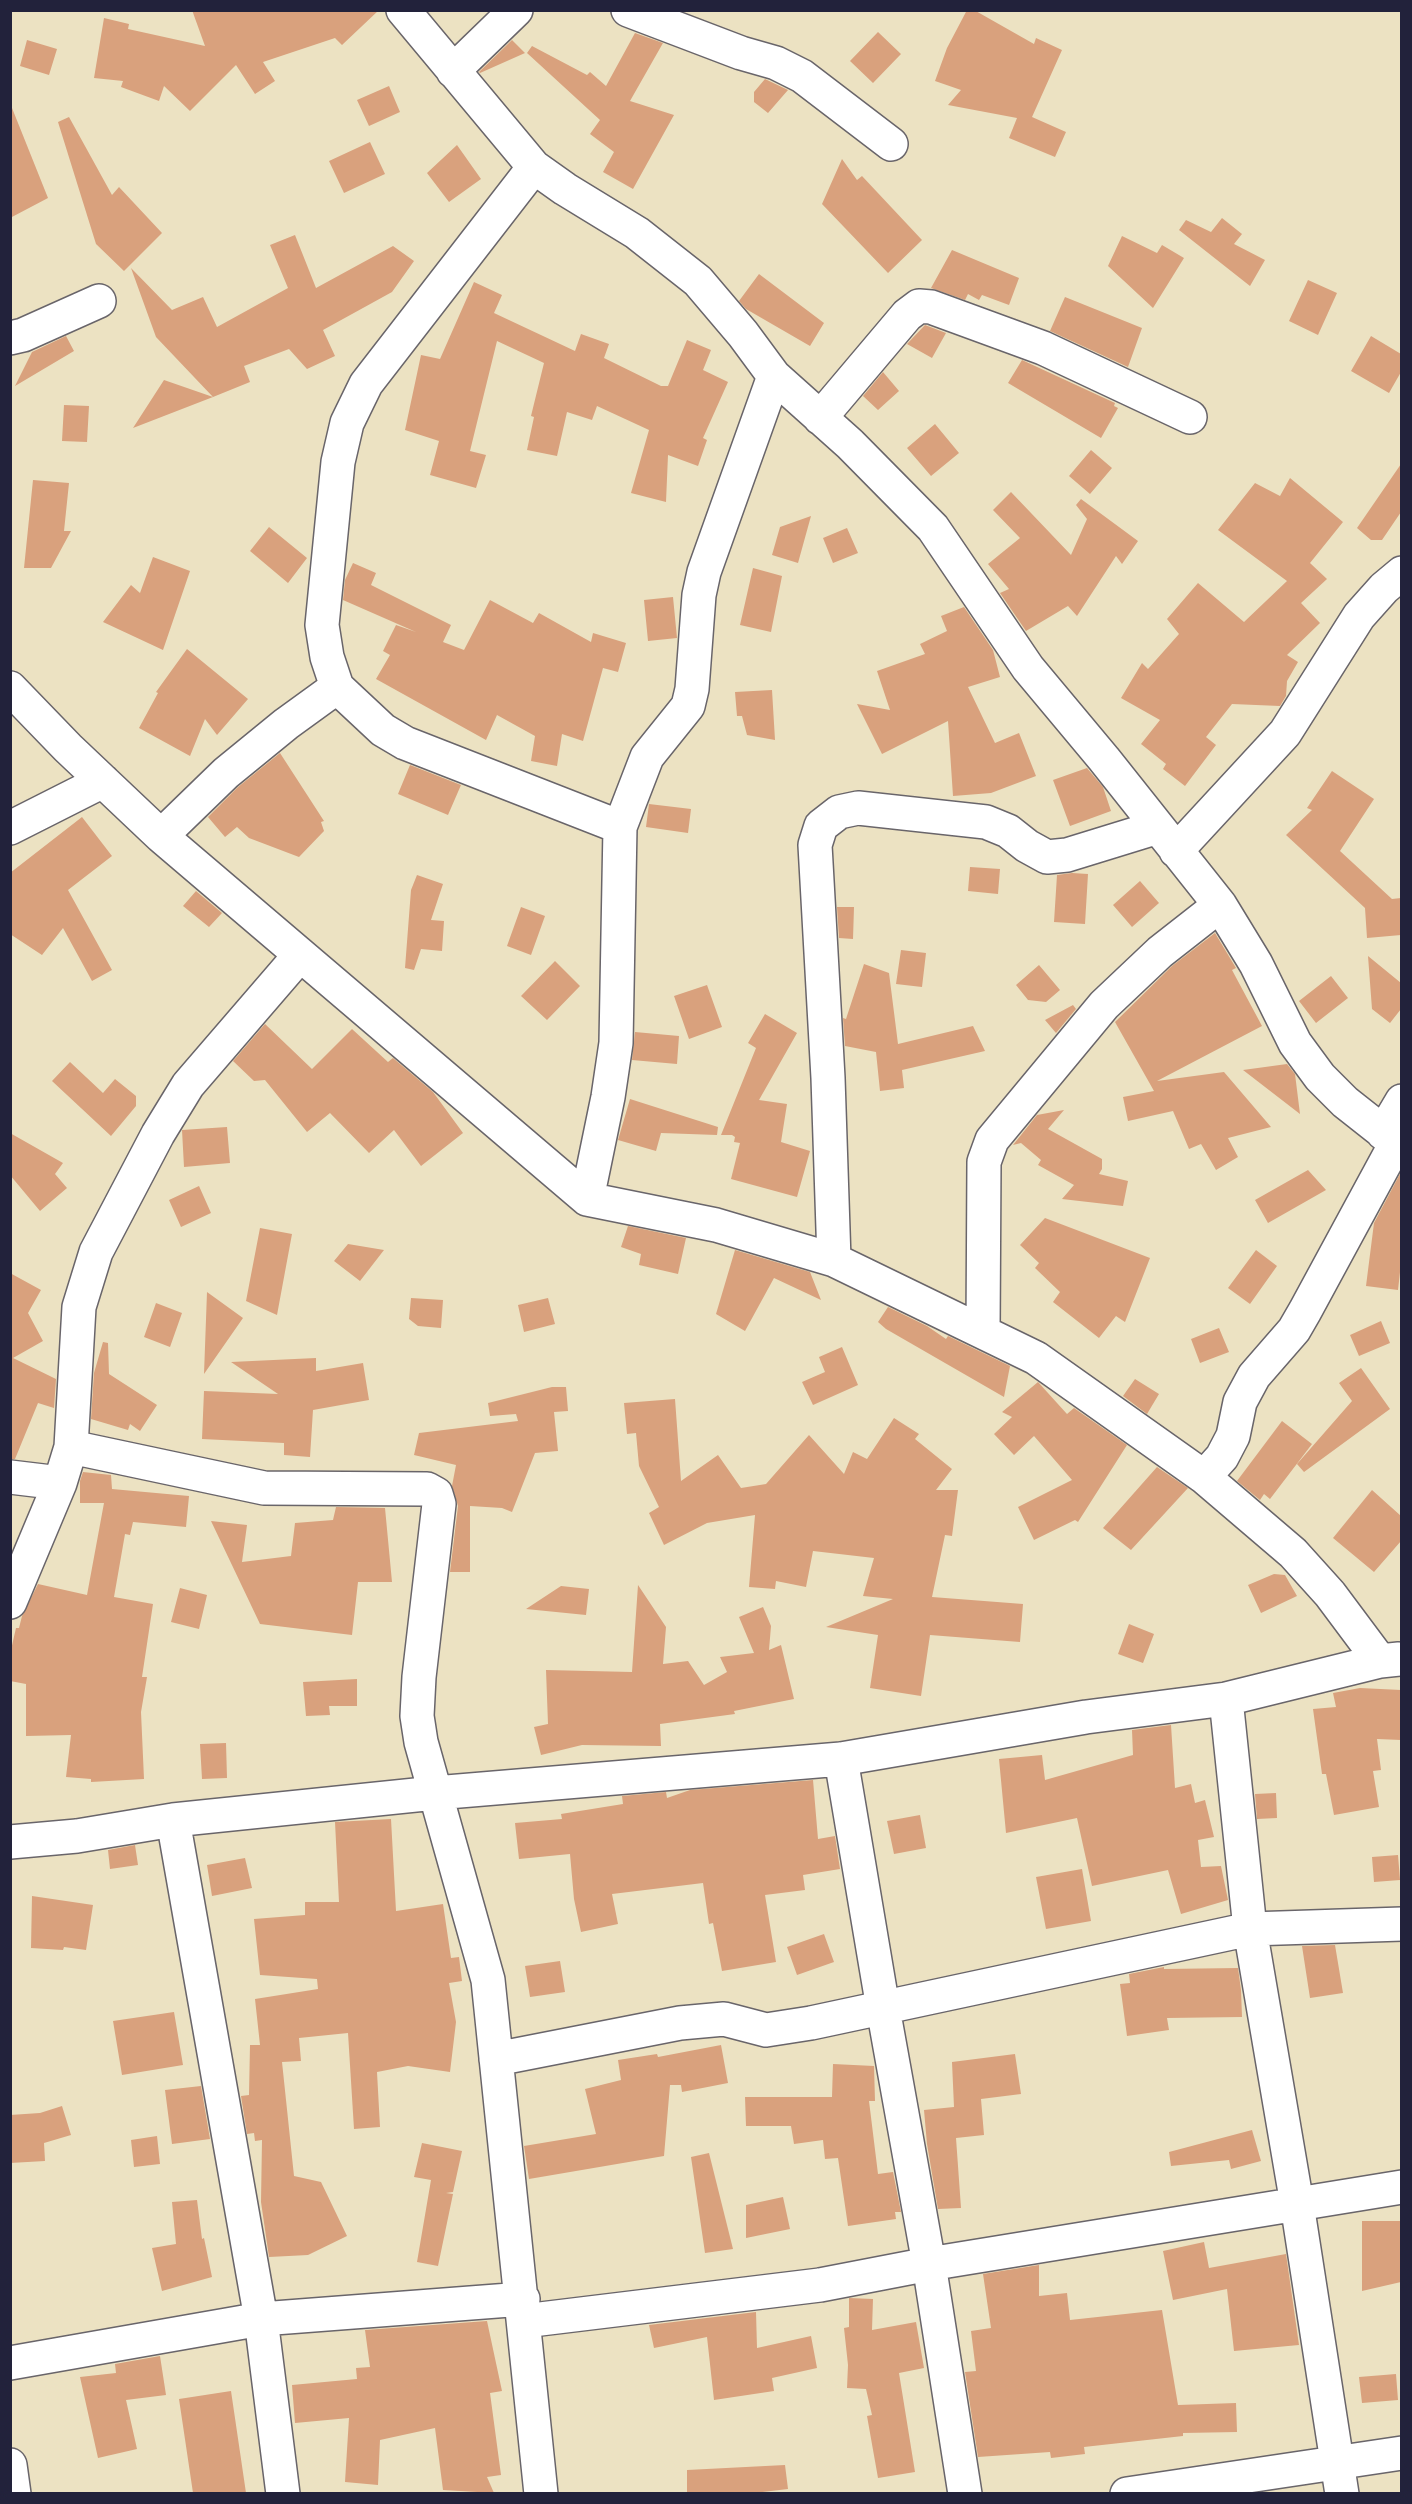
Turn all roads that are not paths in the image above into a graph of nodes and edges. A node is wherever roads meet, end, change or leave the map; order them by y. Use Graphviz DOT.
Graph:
graph roads {
  1 [pos="403,10"];
  2 [pos="516,10"];
  3 [pos="628,10"];
  4 [pos="453,71"];
  5 [pos="891,144"];
  6 [pos="534,167"];
  7 [pos="99,300"];
  8 [pos="10,338"];
  9 [pos="774,376"];
  10 [pos="1190,417"];
  11 [pos="820,418"];
  12 [pos="1401,573"];
  13 [pos="338,687"];
  14 [pos="10,688"];
  15 [pos="103,781"];
  16 [pos="620,827"];
  17 [pos="10,828"];
  18 [pos="160,836"];
  19 [pos="1167,839"];
  20 [pos="1220,905"];
  21 [pos="300,955"];
  22 [pos="1401,1101"];
  23 [pos="1394,1141"];
  24 [pos="587,1199"];
  25 [pos="834,1260"];
  26 [pos="983,1332"];
  27 [pos="71,1447"];
  28 [pos="10,1477"];
  29 [pos="1204,1477"];
  30 [pos="60,1483"];
  31 [pos="10,1602"];
  32 [pos="1391,1660"];
  33 [pos="1226,1699"];
  34 [pos="841,1759"];
  35 [pos="435,1793"];
  36 [pos="173,1820"];
  37 [pos="10,1842"];
  38 [pos="1401,1924"];
  39 [pos="1250,1929"];
  40 [pos="883,2008"];
  41 [pos="496,2059"];
  42 [pos="1401,2187"];
  43 [pos="1297,2204"];
  44 [pos="929,2264"];
  45 [pos="523,2310"];
  46 [pos="261,2319"];
  47 [pos="10,2363"];
  48 [pos="1401,2453"];
  49 [pos="10,2465"];
  50 [pos="1340,2479"];
  51 [pos="14,2493"];
  52 [pos="283,2493"];
  53 [pos="541,2493"];
  54 [pos="965,2493"];
  55 [pos="1127,2493"];
  1 -- 4 [label="street"];
  2 -- 4 [label="street"];
  3 -- 5 [label="street"];
  4 -- 6 [label="street"];
  6 -- 9 [label="street"];
  6 -- 13 [label="street"];
  7 -- 8 [label="street"];
  9 -- 11 [label="street"];
  9 -- 16 [label="street"];
  10 -- 11 [label="street"];
  11 -- 19 [label="street"];
  12 -- 19 [label="street"];
  13 -- 16 [label="street"];
  13 -- 18 [label="street"];
  14 -- 15 [label="street"];
  15 -- 17 [label="street"];
  15 -- 18 [label="street"];
  16 -- 24 [label="street"];
  18 -- 21 [label="street"];
  19 -- 20 [label="street"];
  19 -- 25 [label="street"];
  20 -- 23 [label="street"];
  20 -- 26 [label="street"];
  21 -- 24 [label="street"];
  21 -- 27 [label="street"];
  22 -- 23 [label="street"];
  23 -- 29 [label="street"];
  24 -- 25 [label="street"];
  25 -- 26 [label="street"];
  26 -- 29 [label="street"];
  27 -- 30 [label="street"];
  27 -- 35 [label="street"];
  28 -- 30 [label="street"];
  29 -- 32 [label="street"];
  30 -- 31 [label="street"];
  32 -- 33 [label="street"];
  33 -- 34 [label="street"];
  33 -- 39 [label="street"];
  34 -- 35 [label="street"];
  34 -- 40 [label="street"];
  35 -- 36 [label="street"];
  35 -- 41 [label="street"];
  36 -- 37 [label="street"];
  36 -- 46 [label="street"];
  38 -- 39 [label="street"];
  39 -- 40 [label="street"];
  39 -- 43 [label="street"];
  40 -- 41 [label="street"];
  40 -- 44 [label="street"];
  41 -- 45 [label="street"];
  42 -- 43 [label="street"];
  43 -- 44 [label="street"];
  43 -- 50 [label="street"];
  44 -- 45 [label="street"];
  44 -- 54 [label="street"];
  45 -- 46 [label="street"];
  45 -- 53 [label="street"];
  46 -- 47 [label="street"];
  46 -- 52 [label="street"];
  48 -- 50 [label="street"];
  49 -- 51 [label="street"];
  50 -- 55 [label="street"];
}
